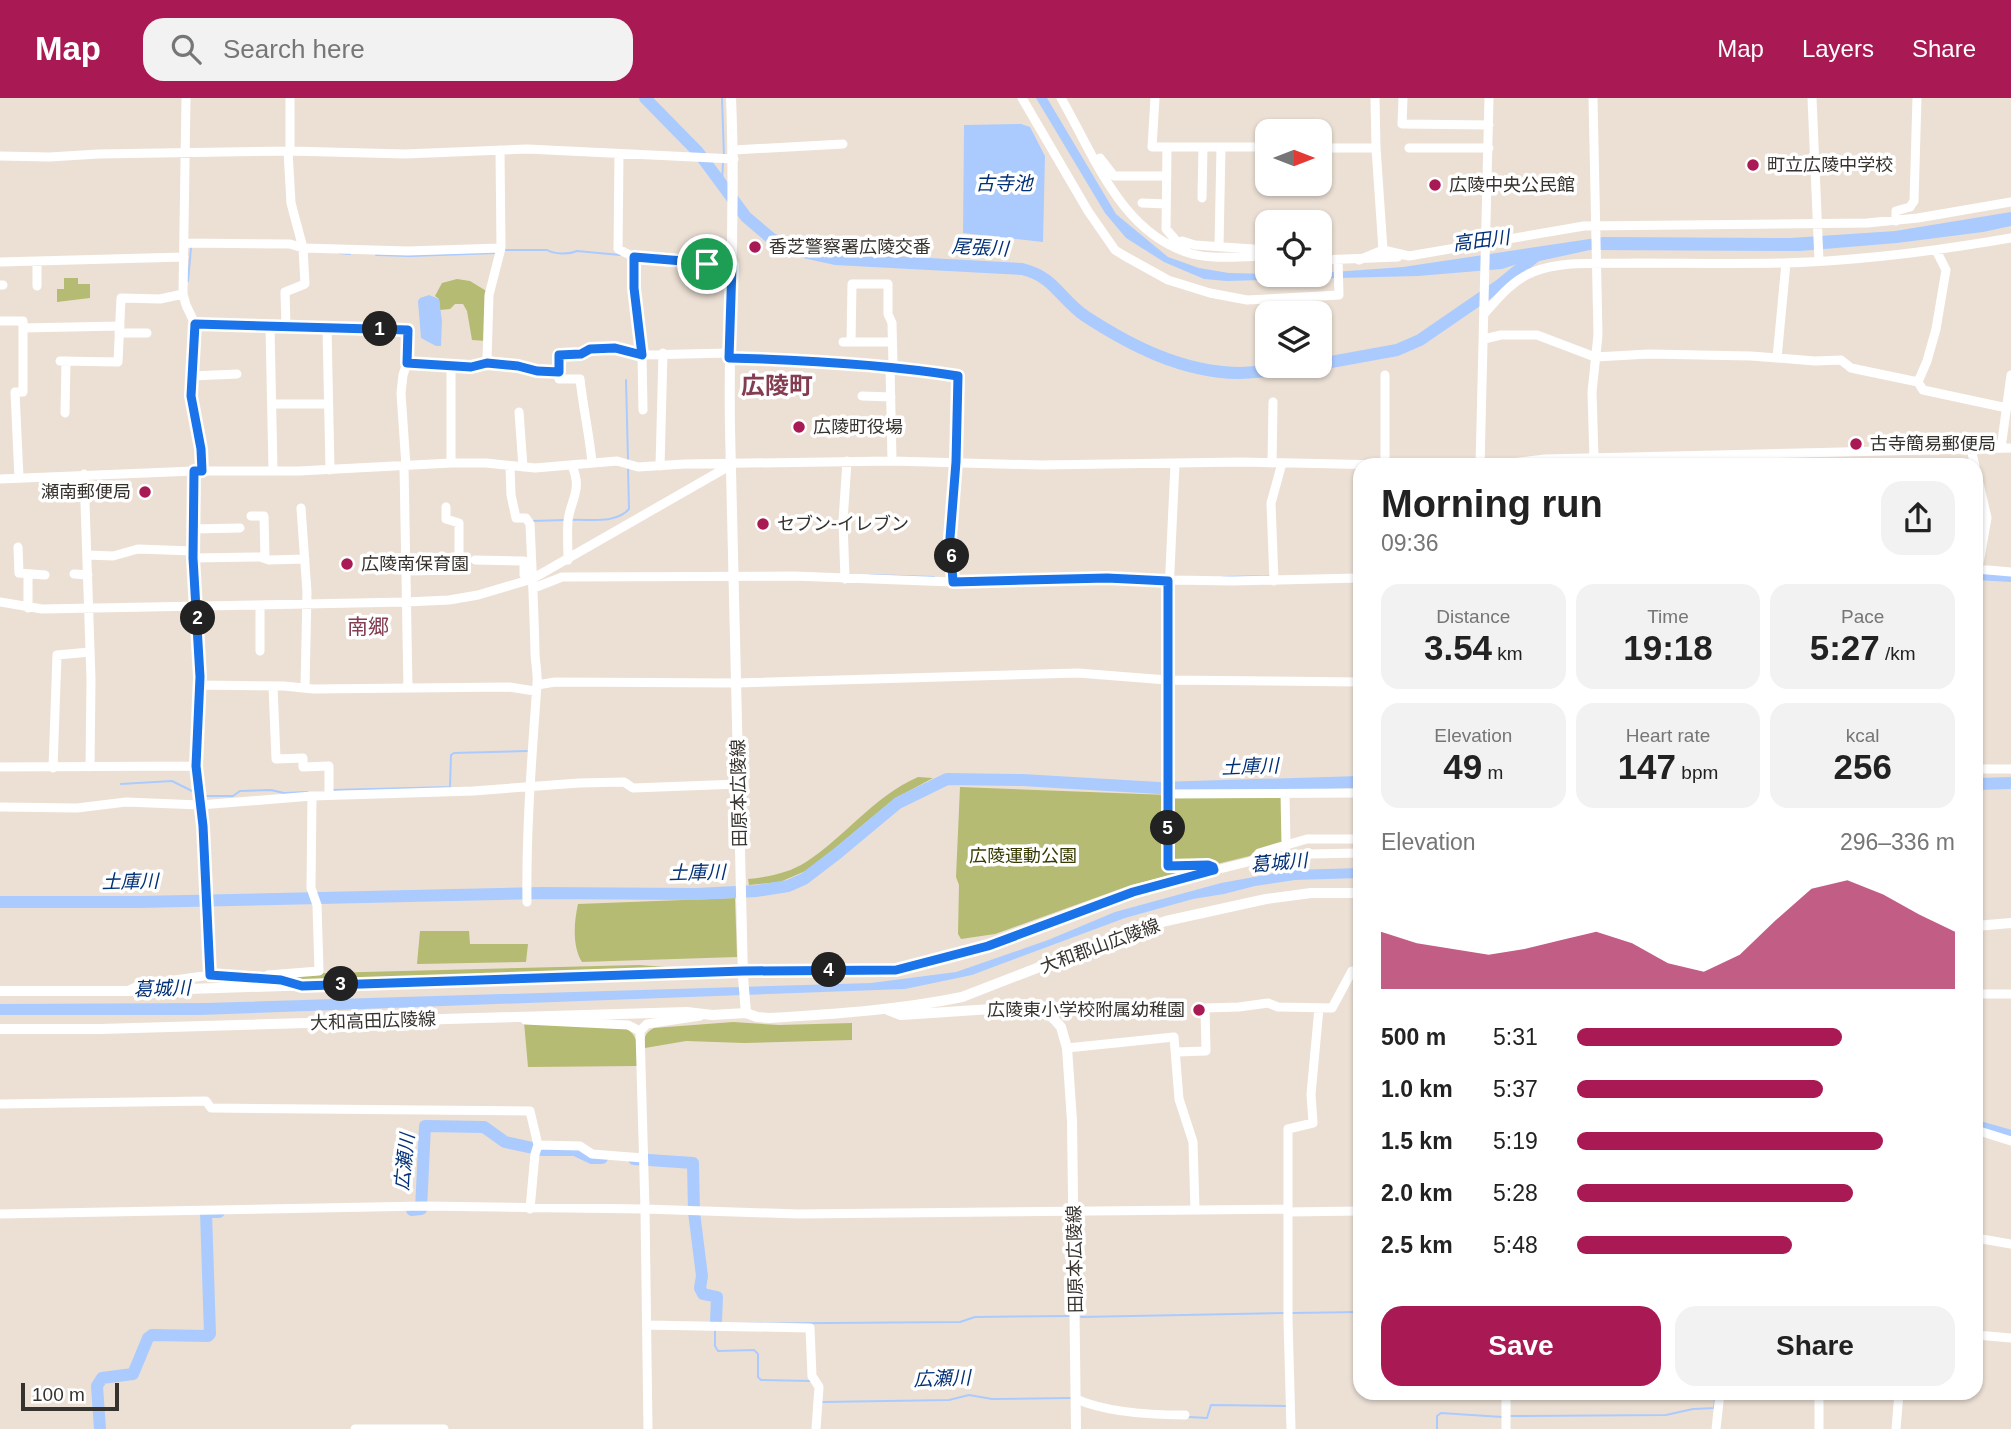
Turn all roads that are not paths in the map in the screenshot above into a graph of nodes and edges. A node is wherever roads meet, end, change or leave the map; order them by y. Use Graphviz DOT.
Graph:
graph roads {
  1 [pos="186,98"];
  2 [pos="290,98"];
  3 [pos="731,98"];
  4 [pos="1022,98"];
  5 [pos="1061,98"];
  6 [pos="1155,98"];
  7 [pos="1375,98"];
  8 [pos="1402,98"];
  9 [pos="1489,98"];
  10 [pos="1593,98"];
  11 [pos="1812,98"];
  12 [pos="1917,98"];
  13 [pos="1489,125"];
  14 [pos="843,144"];
  15 [pos="1203,147"];
  16 [pos="1221,147"];
  17 [pos="1255,147"];
  18 [pos="1167,148"];
  19 [pos="1332,148"];
  20 [pos="1376,148"];
  21 [pos="1409,148"];
  22 [pos="1489,148"];
  23 [pos="500,150"];
  24 [pos="289,151"];
  25 [pos="186,154"];
  26 [pos="619,154"];
  27 [pos="0,156"];
  28 [pos="726,157"];
  29 [pos="1095,158"];
  30 [pos="1167,176"];
  31 [pos="1202,198"];
  32 [pos="2011,202"];
  33 [pos="1142,203"];
  34 [pos="1166,204"];
  35 [pos="1913,206"];
  36 [pos="1928,216"];
  37 [pos="1896,221"];
  38 [pos="1818,226"];
  39 [pos="1595,227"];
  40 [pos="2011,238"];
  41 [pos="1179,241"];
  42 [pos="184,243"];
  43 [pos="1485,245"];
  44 [pos="1219,246"];
  45 [pos="303,248"];
  46 [pos="1255,249"];
  47 [pos="1383,250"];
  48 [pos="1936,250"];
  49 [pos="501,252"];
  50 [pos="1195,254"];
  51 [pos="1255,256"];
  52 [pos="1409,256"];
  53 [pos="184,257"];
  54 [pos="634,257"];
  55 [pos="1332,258"];
  56 [pos="1359,260"];
  57 [pos="1819,260"];
  58 [pos="37,261"];
  59 [pos="0,262"];
  60 [pos="1332,262"];
  61 [pos="1336,262"];
  62 [pos="1595,262"];
  63 [pos="1786,262"];
  64 [pos="732,265"];
  65 [pos="37,286"];
  66 [pos="183,294"];
  67 [pos="1485,309"];
  68 [pos="0,321"];
  69 [pos="195,324"];
  70 [pos="270,327"];
  71 [pos="286,327"];
  72 [pos="23,328"];
  73 [pos="327,328"];
  74 [pos="120,330"];
  75 [pos="146,333"];
  76 [pos="1484,340"];
  77 [pos="892,342"];
  78 [pos="663,354"];
  79 [pos="642,355"];
  80 [pos="729,356"];
  81 [pos="1595,357"];
  82 [pos="1777,358"];
  83 [pos="487,360"];
  84 [pos="407,363"];
  85 [pos="891,366"];
  86 [pos="451,367"];
  87 [pos="559,372"];
  88 [pos="237,374"];
  89 [pos="1385,375"];
  90 [pos="2011,375"];
  91 [pos="192,376"];
  92 [pos="1918,382"];
  93 [pos="862,396"];
  94 [pos="891,397"];
  95 [pos="1273,402"];
  96 [pos="272,404"];
  97 [pos="328,404"];
  98 [pos="2007,408"];
  99 [pos="643,410"];
  100 [pos="519,412"];
  101 [pos="65,413"];
  102 [pos="2006,448"];
  103 [pos="1971,449"];
  104 [pos="1594,457"];
  105 [pos="1385,458"];
  106 [pos="1482,458"];
  107 [pos="1564,458"];
  108 [pos="1605,458"];
  109 [pos="1721,458"];
  110 [pos="1973,458"];
  111 [pos="847,461"];
  112 [pos="892,461"];
  113 [pos="592,462"];
  114 [pos="956,462"];
  115 [pos="451,463"];
  116 [pos="1277,463"];
  117 [pos="1175,464"];
  118 [pos="1353,464"];
  119 [pos="731,465"];
  120 [pos="405,466"];
  121 [pos="510,466"];
  122 [pos="572,466"];
  123 [pos="660,466"];
  124 [pos="523,467"];
  125 [pos="330,470"];
  126 [pos="198,471"];
  127 [pos="273,471"];
  128 [pos="84,474"];
  129 [pos="19,478"];
  130 [pos="0,479"];
  131 [pos="1983,501"];
  132 [pos="446,506"];
  133 [pos="300,508"];
  134 [pos="251,516"];
  135 [pos="240,528"];
  136 [pos="193,529"];
  137 [pos="1983,538"];
  138 [pos="19,547"];
  139 [pos="193,554"];
  140 [pos="87,555"];
  141 [pos="265,558"];
  142 [pos="304,559"];
  143 [pos="475,560"];
  144 [pos="568,560"];
  145 [pos="1983,570"];
  146 [pos="406,571"];
  147 [pos="2011,572"];
  148 [pos="74,574"];
  149 [pos="28,575"];
  150 [pos="45,575"];
  151 [pos="88,575"];
  152 [pos="845,575"];
  153 [pos="533,577"];
  154 [pos="733,577"];
  155 [pos="953,578"];
  156 [pos="1353,578"];
  157 [pos="1168,581"];
  158 [pos="1274,581"];
  159 [pos="0,602"];
  160 [pos="406,602"];
  161 [pos="307,604"];
  162 [pos="260,605"];
  163 [pos="197,606"];
  164 [pos="29,608"];
  165 [pos="89,608"];
  166 [pos="260,651"];
  167 [pos="90,652"];
  168 [pos="1167,680"];
  169 [pos="1353,682"];
  170 [pos="735,683"];
  171 [pos="200,685"];
  172 [pos="273,685"];
  173 [pos="305,688"];
  174 [pos="408,688"];
  175 [pos="534,689"];
  176 [pos="196,766"];
  177 [pos="0,767"];
  178 [pos="90,767"];
  179 [pos="53,768"];
  180 [pos="1983,769"];
  181 [pos="2011,769"];
  182 [pos="738,784"];
  183 [pos="528,786"];
  184 [pos="329,791"];
  185 [pos="1353,793"];
  186 [pos="1168,794"];
  187 [pos="1285,794"];
  188 [pos="312,796"];
  189 [pos="199,797"];
  190 [pos="0,807"];
  191 [pos="1353,839"];
  192 [pos="1286,845"];
  193 [pos="1353,853"];
  194 [pos="1252,861"];
  195 [pos="1214,870"];
  196 [pos="1353,894"];
  197 [pos="527,902"];
  198 [pos="2011,923"];
  199 [pos="1983,925"];
  200 [pos="1353,971"];
  201 [pos="743,974"];
  202 [pos="210,975"];
  203 [pos="260,979"];
  204 [pos="302,986"];
  205 [pos="0,991"];
  206 [pos="127,991"];
  207 [pos="1983,994"];
  208 [pos="2011,994"];
  209 [pos="1318,1008"];
  210 [pos="886,1009"];
  211 [pos="745,1010"];
  212 [pos="712,1014"];
  213 [pos="504,1018"];
  214 [pos="0,1029"];
  215 [pos="640,1031"];
  216 [pos="1067,1048"];
  217 [pos="1177,1052"];
  218 [pos="0,1104"];
  219 [pos="1983,1132"];
  220 [pos="2011,1141"];
  221 [pos="538,1144"];
  222 [pos="643,1158"];
  223 [pos="530,1209"];
  224 [pos="645,1209"];
  225 [pos="1074,1210"];
  226 [pos="1195,1210"];
  227 [pos="1288,1211"];
  228 [pos="1353,1212"];
  229 [pos="0,1214"];
  230 [pos="1983,1239"];
  231 [pos="2011,1244"];
  232 [pos="647,1325"];
  233 [pos="1983,1336"];
  234 [pos="2011,1338"];
  235 [pos="1076,1399"];
  236 [pos="1506,1400"];
  237 [pos="1719,1400"];
  238 [pos="1819,1400"];
  239 [pos="1898,1400"];
  240 [pos="1185,1415"];
  241 [pos="418,1428"];
  242 [pos="355,1429"];
  243 [pos="444,1429"];
  244 [pos="648,1429"];
  245 [pos="816,1429"];
  246 [pos="1076,1429"];
  247 [pos="1291,1429"];
  248 [pos="1506,1429"];
  249 [pos="1716,1429"];
  250 [pos="1819,1429"];
  251 [pos="1896,1429"];
  1 -- 25 [label="street"];
  2 -- 24 [label="street"];
  3 -- 28 [label="main road, 田原本広陵線"];
  4 -- 61 [label="street"];
  5 -- 29 [label="street"];
  6 -- 18 [label="street"];
  7 -- 20 [label="street"];
  8 -- 13 [label="street"];
  9 -- 13 [label="street"];
  10 -- 39 [label="street"];
  11 -- 38 [label="street"];
  12 -- 35 [label="street"];
  13 -- 22 [label="street"];
  14 -- 28 [label="street"];
  15 -- 16 [label="street"];
  15 -- 18 [label="street"];
  15 -- 31 [label="street"];
  16 -- 17 [label="street"];
  16 -- 44 [label="street"];
  18 -- 30 [label="street"];
  19 -- 20 [label="street"];
  20 -- 47 [label="street"];
  21 -- 22 [label="street"];
  22 -- 43 [label="street"];
  23 -- 24 [label="street"];
  23 -- 26 [label="street"];
  23 -- 49 [label="street"];
  24 -- 25 [label="street"];
  24 -- 45 [label="street"];
  25 -- 27 [label="street"];
  25 -- 42 [label="street"];
  26 -- 28 [label="street"];
  26 -- 54 [label="street"];
  28 -- 64 [label="main road, 田原本広陵線"];
  29 -- 30 [label="street"];
  29 -- 50 [label="street"];
  30 -- 34 [label="street"];
  32 -- 36 [label="street"];
  33 -- 34 [label="street"];
  34 -- 41 [label="street"];
  35 -- 36 [label="street"];
  35 -- 37 [label="street"];
  36 -- 37 [label="street"];
  37 -- 38 [label="street"];
  38 -- 39 [label="street"];
  38 -- 57 [label="street"];
  39 -- 43 [label="street"];
  39 -- 62 [label="street"];
  40 -- 48 [label="street"];
  41 -- 44 [label="street"];
  41 -- 50 [label="street"];
  42 -- 45 [label="street"];
  42 -- 53 [label="street"];
  43 -- 52 [label="street"];
  43 -- 67 [label="street"];
  44 -- 46 [label="street"];
  45 -- 49 [label="street"];
  45 -- 71 [label="street"];
  47 -- 52 [label="street"];
  47 -- 56 [label="street"];
  48 -- 57 [label="street"];
  48 -- 92 [label="street"];
  49 -- 83 [label="street"];
  50 -- 51 [label="street"];
  52 -- 56 [label="street"];
  53 -- 58 [label="street"];
  53 -- 66 [label="street"];
  54 -- 64 [label="street"];
  54 -- 79 [label="street"];
  55 -- 61 [label="street"];
  56 -- 61 [label="street"];
  57 -- 63 [label="street"];
  58 -- 59 [label="street"];
  58 -- 65 [label="street"];
  60 -- 61 [label="street"];
  62 -- 63 [label="street"];
  62 -- 67 [label="street"];
  62 -- 81 [label="street"];
  63 -- 82 [label="street"];
  64 -- 80 [label="main road, 田原本広陵線"];
  66 -- 69 [label="street"];
  66 -- 74 [label="street"];
  67 -- 76 [label="street"];
  68 -- 72 [label="street"];
  69 -- 70 [label="street"];
  69 -- 91 [label="street"];
  70 -- 71 [label="street"];
  70 -- 96 [label="street"];
  71 -- 73 [label="street"];
  72 -- 74 [label="street"];
  72 -- 129 [label="street"];
  73 -- 84 [label="street"];
  73 -- 97 [label="street"];
  74 -- 75 [label="street"];
  74 -- 101 [label="street"];
  76 -- 81 [label="street"];
  76 -- 106 [label="street"];
  77 -- 77 [label="street"];
  77 -- 85 [label="street"];
  78 -- 79 [label="street"];
  78 -- 80 [label="street"];
  78 -- 123 [label="street"];
  79 -- 87 [label="street"];
  79 -- 99 [label="street"];
  80 -- 85 [label="street"];
  80 -- 119 [label="main road, 田原本広陵線"];
  81 -- 82 [label="street"];
  81 -- 104 [label="street"];
  82 -- 92 [label="street"];
  84 -- 86 [label="street"];
  84 -- 120 [label="street"];
  85 -- 94 [label="street"];
  85 -- 114 [label="street"];
  86 -- 87 [label="street"];
  86 -- 115 [label="street"];
  87 -- 113 [label="street"];
  88 -- 91 [label="street"];
  89 -- 105 [label="street"];
  90 -- 98 [label="street"];
  91 -- 126 [label="street"];
  92 -- 98 [label="street"];
  93 -- 94 [label="street"];
  94 -- 112 [label="street"];
  95 -- 116 [label="street"];
  96 -- 97 [label="street"];
  96 -- 127 [label="street"];
  97 -- 125 [label="street"];
  98 -- 102 [label="street"];
  100 -- 124 [label="street"];
  102 -- 103 [label="street"];
  103 -- 109 [label="street"];
  103 -- 110 [label="street"];
  104 -- 107 [label="street"];
  104 -- 108 [label="street"];
  111 -- 112 [label="street"];
  111 -- 119 [label="street"];
  111 -- 152 [label="street"];
  112 -- 114 [label="street"];
  113 -- 122 [label="street"];
  113 -- 123 [label="street"];
  114 -- 117 [label="street"];
  114 -- 155 [label="street"];
  115 -- 120 [label="street"];
  115 -- 121 [label="street"];
  116 -- 117 [label="street"];
  116 -- 118 [label="street"];
  116 -- 158 [label="street"];
  117 -- 157 [label="street"];
  119 -- 123 [label="street"];
  119 -- 144 [label="street"];
  119 -- 154 [label="main road, 田原本広陵線"];
  120 -- 125 [label="street"];
  120 -- 146 [label="street"];
  121 -- 124 [label="street"];
  121 -- 153 [label="street"];
  122 -- 124 [label="street"];
  122 -- 144 [label="street"];
  125 -- 127 [label="street"];
  126 -- 127 [label="street"];
  126 -- 128 [label="street"];
  126 -- 136 [label="street"];
  128 -- 129 [label="street"];
  128 -- 140 [label="street"];
  129 -- 130 [label="street"];
  131 -- 137 [label="street"];
  132 -- 146 [label="street"];
  133 -- 142 [label="street"];
  134 -- 141 [label="street"];
  135 -- 136 [label="street"];
  136 -- 139 [label="street"];
  138 -- 149 [label="street"];
  139 -- 140 [label="street"];
  139 -- 141 [label="street"];
  139 -- 163 [label="street"];
  140 -- 151 [label="street"];
  141 -- 142 [label="street"];
  142 -- 161 [label="street"];
  143 -- 153 [label="street"];
  144 -- 153 [label="street"];
  145 -- 147 [label="street"];
  146 -- 160 [label="street"];
  148 -- 151 [label="street"];
  149 -- 150 [label="street"];
  149 -- 164 [label="street"];
  151 -- 165 [label="street"];
  152 -- 154 [label="street"];
  152 -- 155 [label="street"];
  153 -- 154 [label="street"];
  153 -- 160 [label="street"];
  153 -- 175 [label="street"];
  154 -- 170 [label="main road, 田原本広陵線"];
  155 -- 157 [label="street"];
  156 -- 158 [label="street"];
  157 -- 158 [label="street"];
  157 -- 168 [label="street"];
  159 -- 164 [label="street"];
  160 -- 161 [label="street"];
  160 -- 174 [label="street"];
  161 -- 162 [label="street"];
  161 -- 173 [label="street"];
  162 -- 163 [label="street"];
  162 -- 166 [label="street"];
  163 -- 165 [label="street"];
  163 -- 171 [label="street"];
  164 -- 165 [label="street"];
  165 -- 167 [label="street"];
  167 -- 178 [label="street"];
  167 -- 179 [label="street"];
  168 -- 169 [label="street"];
  168 -- 170 [label="street"];
  168 -- 186 [label="street"];
  170 -- 175 [label="street"];
  170 -- 182 [label="main road, 田原本広陵線"];
  171 -- 172 [label="street"];
  171 -- 176 [label="street"];
  172 -- 173 [label="street"];
  172 -- 184 [label="street"];
  173 -- 174 [label="street"];
  174 -- 175 [label="street"];
  175 -- 183 [label="street"];
  176 -- 178 [label="street"];
  176 -- 189 [label="street"];
  177 -- 179 [label="street"];
  178 -- 179 [label="street"];
  180 -- 181 [label="street"];
  182 -- 183 [label="street"];
  182 -- 201 [label="main road, 田原本広陵線"];
  183 -- 184 [label="street"];
  183 -- 197 [label="street"];
  184 -- 188 [label="street"];
  185 -- 187 [label="street"];
  186 -- 187 [label="street"];
  186 -- 195 [label="street"];
  187 -- 192 [label="street"];
  188 -- 189 [label="street"];
  188 -- 203 [label="street"];
  189 -- 190 [label="street"];
  189 -- 202 [label="street"];
  191 -- 192 [label="street"];
  192 -- 194 [label="street"];
  193 -- 194 [label="street"];
  194 -- 195 [label="street"];
  195 -- 201 [label="street"];
  196 -- 210 [label="main road, 大和郡山広陵線"];
  198 -- 199 [label="main road"];
  200 -- 209 [label="street"];
  201 -- 204 [label="main road"];
  201 -- 211 [label="main road, 田原本広陵線"];
  202 -- 203 [label="street"];
  202 -- 206 [label="street"];
  203 -- 204 [label="street"];
  204 -- 206 [label="main road"];
  205 -- 206 [label="main road"];
  207 -- 208 [label="street"];
  209 -- 217 [label="street"];
  209 -- 227 [label="street"];
  210 -- 211 [label="main road, 田原本広陵線"];
  210 -- 216 [label="main road, 田原本広陵線"];
  211 -- 212 [label="main road, 大和高田広陵線"];
  212 -- 213 [label="main road, 大和高田広陵線"];
  212 -- 215 [label="street"];
  213 -- 214 [label="main road, 大和高田広陵線"];
  213 -- 215 [label="street"];
  215 -- 222 [label="street"];
  216 -- 217 [label="street"];
  216 -- 225 [label="main road, 田原本広陵線"];
  217 -- 226 [label="street"];
  218 -- 221 [label="street"];
  219 -- 220 [label="street"];
  221 -- 222 [label="street"];
  221 -- 223 [label="street"];
  222 -- 224 [label="street"];
  223 -- 224 [label="street"];
  223 -- 229 [label="street"];
  224 -- 225 [label="street"];
  224 -- 232 [label="street"];
  225 -- 226 [label="street"];
  225 -- 235 [label="main road, 田原本広陵線"];
  226 -- 227 [label="street"];
  227 -- 228 [label="street"];
  227 -- 247 [label="street"];
  230 -- 231 [label="street"];
  232 -- 244 [label="street"];
  232 -- 245 [label="street"];
  233 -- 234 [label="street"];
  235 -- 240 [label="street"];
  235 -- 246 [label="main road, 田原本広陵線"];
  236 -- 248 [label="street"];
  237 -- 249 [label="street"];
  238 -- 250 [label="street"];
  239 -- 251 [label="street"];
  241 -- 242 [label="street"];
  241 -- 243 [label="street"];
}
